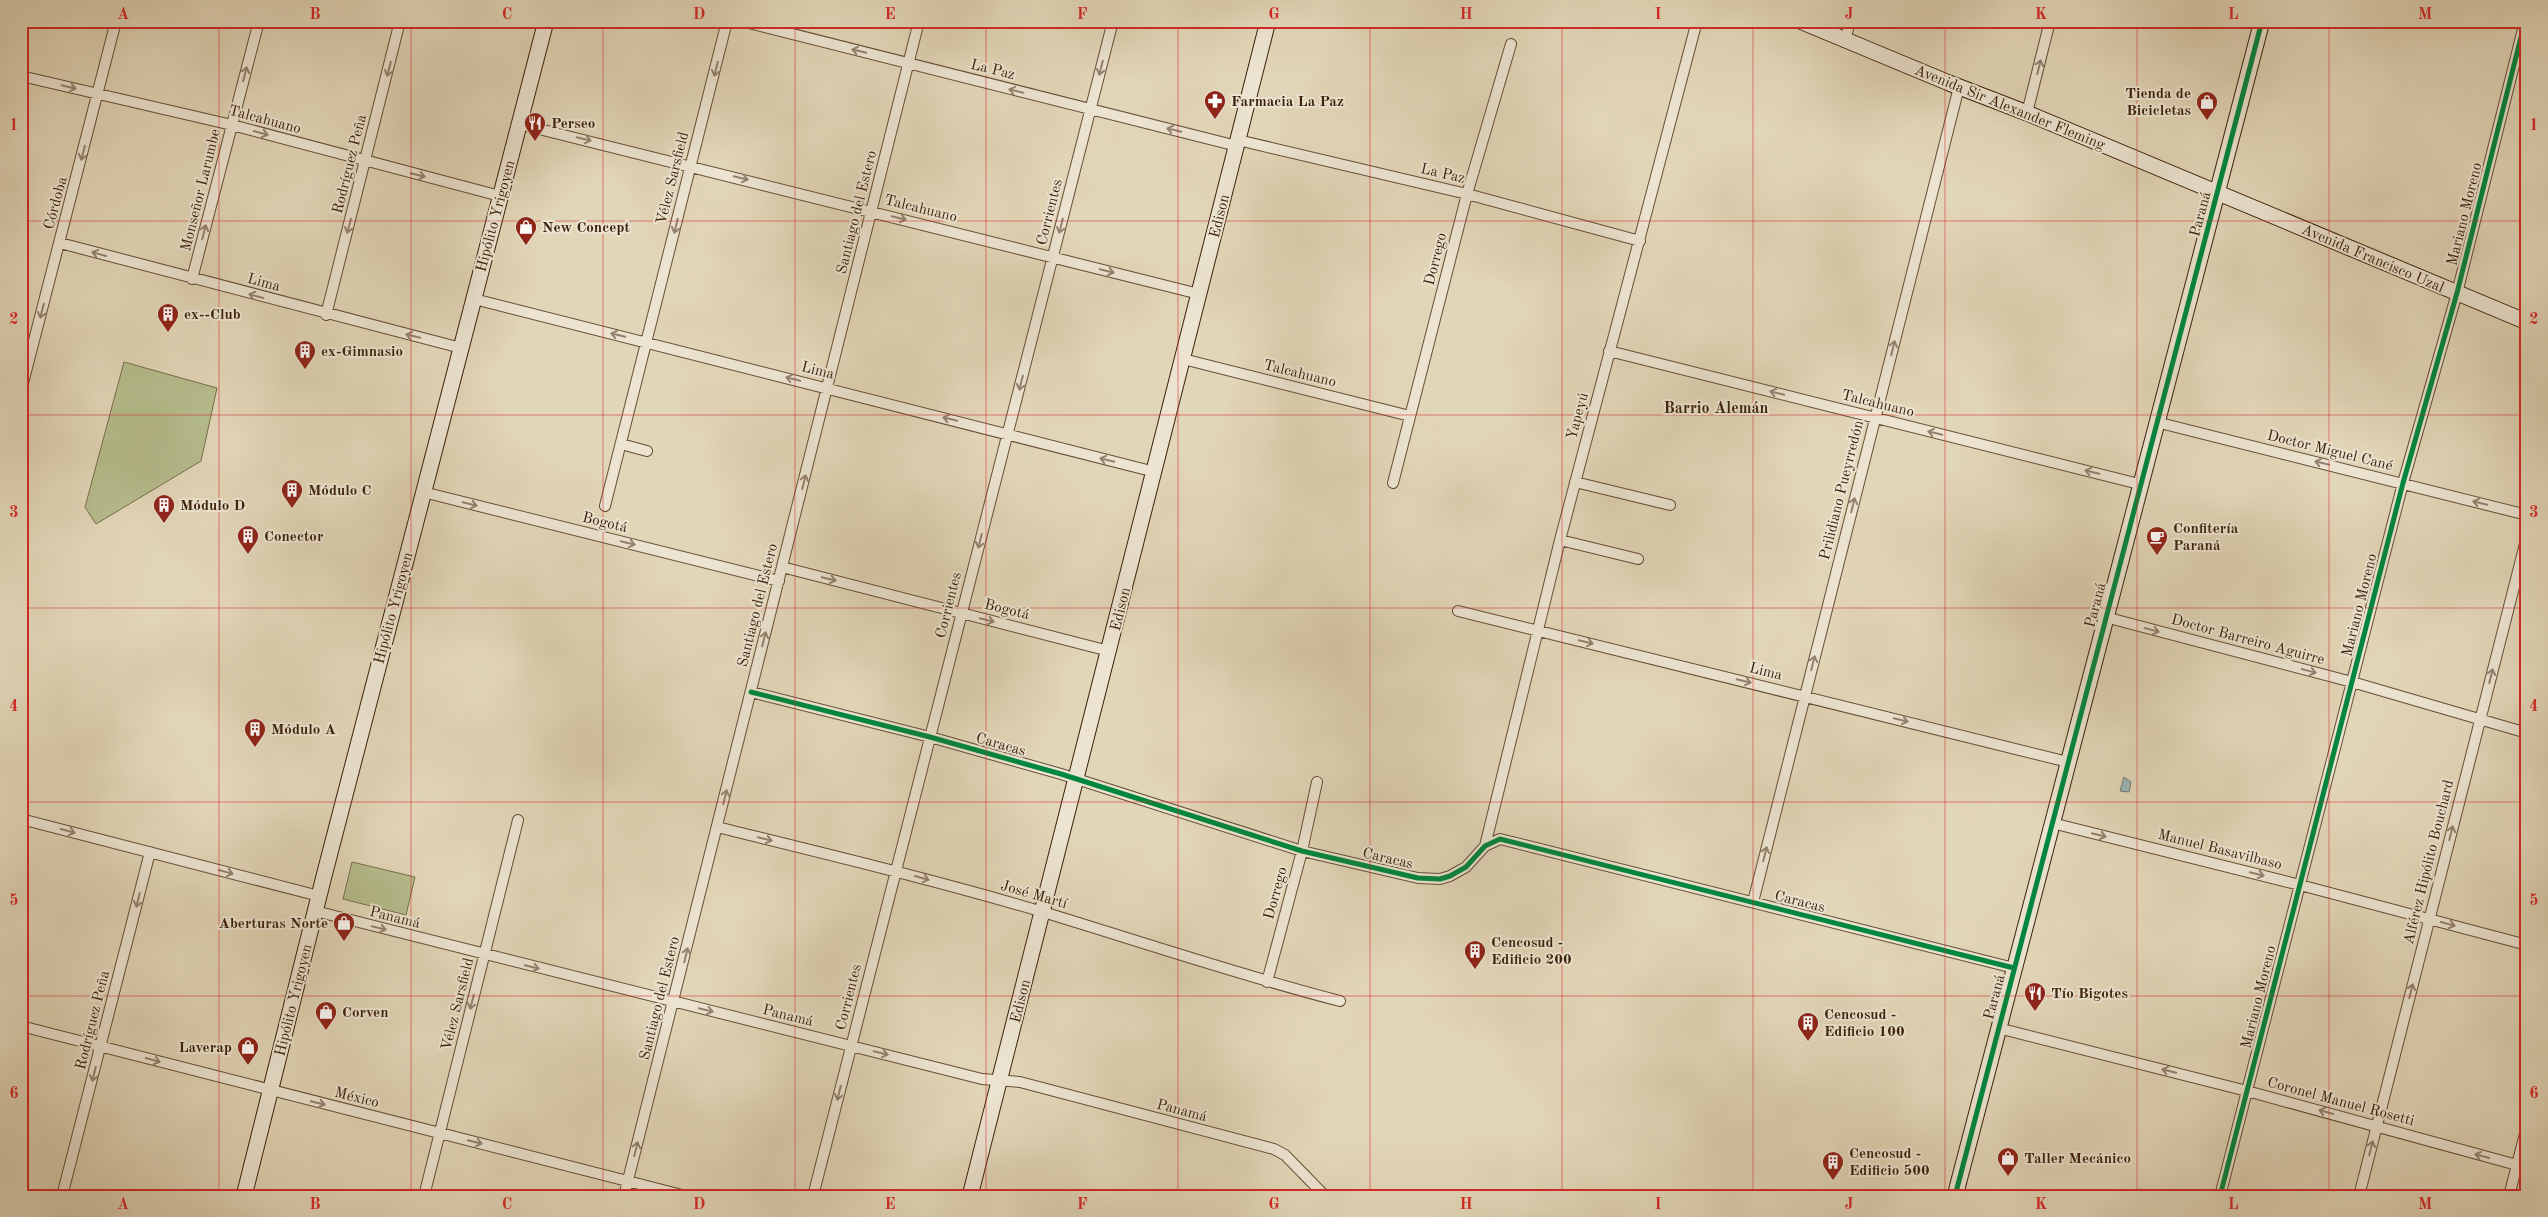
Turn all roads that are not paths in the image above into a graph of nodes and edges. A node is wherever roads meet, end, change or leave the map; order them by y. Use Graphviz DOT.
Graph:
graph roads {
  1 [pos="116,21"];
  2 [pos="259,21"];
  3 [pos="400,21"];
  4 [pos="546,21"];
  5 [pos="728,21"];
  6 [pos="741,21"];
  7 [pos="919,21"];
  8 [pos="1113,21"];
  9 [pos="1268,21"];
  10 [pos="1697,21"];
  11 [pos="1800,21"];
  12 [pos="1850,21"];
  13 [pos="2050,21"];
  14 [pos="2262,21"];
  15 [pos="2526,21"];
  16 [pos="1845,41"];
  17 [pos="1511,44"];
  18 [pos="908,63"];
  19 [pos="21,76"];
  20 [pos="1959,86"];
  21 [pos="98,95"];
  22 [pos="1091,109"];
  23 [pos="2027,113"];
  24 [pos="519,124"];
  25 [pos="232,125"];
  26 [pos="1238,143"];
  27 [pos="366,162"];
  28 [pos="691,166"];
  29 [pos="1467,194"];
  30 [pos="2219,194"];
  31 [pos="500,196"];
  32 [pos="871,211"];
  33 [pos="1640,241"];
  34 [pos="60,244"];
  35 [pos="1053,257"];
  36 [pos="192,279"];
  37 [pos="2457,293"];
  38 [pos="1200,294"];
  39 [pos="474,299"];
  40 [pos="326,314"];
  41 [pos="2527,322"];
  42 [pos="646,342"];
  43 [pos="461,348"];
  44 [pos="1609,351"];
  45 [pos="1183,359"];
  46 [pos="827,388"];
  47 [pos="21,391"];
  48 [pos="1410,416"];
  49 [pos="1875,418"];
  50 [pos="2156,422"];
  51 [pos="1008,434"];
  52 [pos="621,444"];
  53 [pos="647,451"];
  54 [pos="1155,472"];
  55 [pos="1575,482"];
  56 [pos="1393,483"];
  57 [pos="2403,483"];
  58 [pos="2139,484"];
  59 [pos="423,492"];
  60 [pos="1670,505"];
  61 [pos="605,506"];
  62 [pos="2527,515"];
  63 [pos="2527,536"];
  64 [pos="1560,540"];
  65 [pos="1638,559"];
  66 [pos="782,568"];
  67 [pos="779,581"];
  68 [pos="1458,611"];
  69 [pos="962,613"];
  70 [pos="2105,618"];
  71 [pos="1538,631"];
  72 [pos="1109,651"];
  73 [pos="2352,682"];
  74 [pos="751,692"];
  75 [pos="1805,696"];
  76 [pos="2480,720"];
  77 [pos="2527,733"];
  78 [pos="930,737"];
  79 [pos="2068,762"];
  80 [pos="1076,779"];
  81 [pos="1317,782"];
  82 [pos="21,819"];
  83 [pos="518,820"];
  84 [pos="2052,823"];
  85 [pos="717,827"];
  86 [pos="1485,846"];
  87 [pos="1302,851"];
  88 [pos="150,852"];
  89 [pos="896,871"];
  90 [pos="2300,884"];
  91 [pos="1753,902"];
  92 [pos="317,904"];
  93 [pos="1043,912"];
  94 [pos="2430,919"];
  95 [pos="2527,944"];
  96 [pos="484,955"];
  97 [pos="2014,968"];
  98 [pos="1267,982"];
  99 [pos="1340,1001"];
  100 [pos="674,1002"];
  101 [pos="21,1026"];
  102 [pos="1998,1028"];
  103 [pos="101,1046"];
  104 [pos="851,1046"];
  105 [pos="1000,1080"];
  106 [pos="2247,1090"];
  107 [pos="270,1091"];
  108 [pos="2377,1126"];
  109 [pos="2527,1126"];
  110 [pos="440,1133"];
  111 [pos="2517,1165"];
  112 [pos="2527,1174"];
  113 [pos="628,1181"];
  114 [pos="62,1196"];
  115 [pos="244,1196"];
  116 [pos="424,1196"];
  117 [pos="624,1196"];
  118 [pos="686,1196"];
  119 [pos="813,1196"];
  120 [pos="970,1196"];
  121 [pos="1325,1196"];
  122 [pos="1955,1196"];
  123 [pos="2220,1196"];
  124 [pos="2359,1196"];
  125 [pos="2509,1196"];
  1 -- 21 [label="street, Córdoba"];
  25 -- 2 [label="street, Monseñor Larumbe, one-way"];
  3 -- 27 [label="street, Rodríguez Peña, one-way"];
  4 -- 24 [label="street, Hipólito Yrigoyen"];
  5 -- 28 [label="street, Vélez Sarsfield, one-way"];
  18 -- 6 [label="street, La Paz, one-way"];
  7 -- 18 [label="street, Santiago del Estero"];
  8 -- 22 [label="street, Corrientes, one-way"];
  9 -- 26 [label="street, Edison"];
  10 -- 33 [label="street, Yapeyú"];
  11 -- 16 [label="street, Avenida Sir Alexander Fleming"];
  12 -- 16 [label="street"];
  23 -- 13 [label="street, one-way"];
  14 -- 30 [label="street, Paraná"];
  15 -- 37 [label="street, Mariano Moreno"];
  16 -- 20 [label="street, Avenida Sir Alexander Fleming"];
  17 -- 29 [label="street, Dorrego"];
  22 -- 18 [label="street, La Paz, one-way"];
  18 -- 32 [label="street, Santiago del Estero"];
  19 -- 21 [label="street, Talcahuano, one-way"];
  20 -- 23 [label="street, Avenida Sir Alexander Fleming"];
  49 -- 20 [label="street, Prilidiano Pueyrredón, one-way"];
  21 -- 25 [label="street, Talcahuano"];
  21 -- 34 [label="street, Córdoba, one-way"];
  26 -- 22 [label="street, La Paz, one-way"];
  22 -- 35 [label="street, Corrientes, one-way"];
  23 -- 30 [label="street, Avenida Sir Alexander Fleming"];
  24 -- 28 [label="street, Talcahuano, one-way"];
  24 -- 31 [label="street, Hipólito Yrigoyen"];
  25 -- 27 [label="street, Talcahuano, one-way"];
  36 -- 25 [label="street, Monseñor Larumbe, one-way"];
  26 -- 29 [label="street, La Paz"];
  26 -- 38 [label="street, Edison"];
  27 -- 31 [label="street, Talcahuano, one-way"];
  27 -- 40 [label="street, Rodríguez Peña, one-way"];
  28 -- 32 [label="street, Talcahuano, one-way"];
  28 -- 42 [label="street, Vélez Sarsfield, one-way"];
  29 -- 33 [label="street, La Paz"];
  29 -- 48 [label="street, Dorrego"];
  30 -- 37 [label="street, Avenida Francisco Uzal"];
  30 -- 50 [label="street, Paraná"];
  31 -- 39 [label="street, Hipólito Yrigoyen"];
  32 -- 35 [label="street, Talcahuano, one-way"];
  32 -- 46 [label="street, Santiago del Estero"];
  33 -- 44 [label="street, Yapeyú"];
  36 -- 34 [label="street, Lima, one-way"];
  34 -- 47 [label="street, Córdoba, one-way"];
  35 -- 38 [label="street, Talcahuano, one-way"];
  35 -- 51 [label="street, Corrientes, one-way"];
  40 -- 36 [label="street, Lima, one-way"];
  37 -- 41 [label="street, Avenida Francisco Uzal"];
  37 -- 57 [label="street, Mariano Moreno"];
  38 -- 45 [label="street, Edison"];
  42 -- 39 [label="street, Lima, one-way"];
  39 -- 43 [label="street, Hipólito Yrigoyen"];
  43 -- 40 [label="street, Lima, one-way"];
  46 -- 42 [label="street, Lima, one-way"];
  42 -- 52 [label="street, Vélez Sarsfield"];
  43 -- 59 [label="street, Hipólito Yrigoyen"];
  49 -- 44 [label="street, Talcahuano, one-way"];
  44 -- 55 [label="street, Yapeyú"];
  45 -- 48 [label="street, Talcahuano"];
  45 -- 54 [label="street, Edison"];
  51 -- 46 [label="street, Lima, one-way"];
  66 -- 46 [label="street, Santiago del Estero, one-way"];
  48 -- 56 [label="street, Dorrego"];
  58 -- 49 [label="street, Talcahuano, one-way"];
  75 -- 49 [label="street, Prilidiano Pueyrredón, one-way"];
  57 -- 50 [label="street, Doctor Miguel Cané, one-way"];
  50 -- 58 [label="street, Paraná"];
  54 -- 51 [label="street, Lima, one-way"];
  51 -- 69 [label="street, Corrientes, one-way"];
  52 -- 53 [label="street"];
  52 -- 61 [label="street, Vélez Sarsfield"];
  54 -- 72 [label="street, Edison"];
  55 -- 60 [label="street"];
  55 -- 64 [label="street, Yapeyú"];
  62 -- 57 [label="street, Doctor Miguel Cané, one-way"];
  57 -- 73 [label="street, Mariano Moreno"];
  58 -- 70 [label="street, Paraná"];
  59 -- 67 [label="street, Bogotá, one-way"];
  59 -- 92 [label="street, Hipólito Yrigoyen"];
  76 -- 63 [label="street, Alférez Hipólito Bouchard, one-way"];
  64 -- 65 [label="street"];
  64 -- 71 [label="street, Yapeyú"];
  66 -- 67 [label="street, Santiago del Estero"];
  66 -- 69 [label="street, Bogotá, one-way"];
  74 -- 67 [label="street, Santiago del Estero, one-way"];
  68 -- 71 [label="street, Lima"];
  69 -- 72 [label="street, Bogotá, one-way"];
  69 -- 78 [label="street, Corrientes"];
  70 -- 73 [label="street, Doctor Barreiro Aguirre, one-way"];
  70 -- 79 [label="street, Paraná"];
  71 -- 75 [label="street, Lima, one-way"];
  71 -- 86 [label="street, Yapeyú"];
  72 -- 80 [label="street, Edison"];
  73 -- 76 [label="street, Doctor Barreiro Aguirre"];
  73 -- 90 [label="street, Mariano Moreno"];
  74 -- 78 [label="street, Caracas"];
  85 -- 74 [label="street, Santiago del Estero, one-way"];
  75 -- 79 [label="street, Lima, one-way"];
  91 -- 75 [label="street, Prilidiano Pueyrredón, one-way"];
  76 -- 77 [label="street, Doctor Barreiro Aguirre"];
  94 -- 76 [label="street, Alférez Hipólito Bouchard, one-way"];
  78 -- 80 [label="street, Caracas"];
  78 -- 89 [label="street, Corrientes"];
  79 -- 84 [label="street, Paraná"];
  80 -- 87 [label="street, Caracas"];
  80 -- 93 [label="street, Edison"];
  81 -- 87 [label="street, Dorrego"];
  82 -- 88 [label="street, Panamá, one-way"];
  83 -- 96 [label="street, Vélez Sarsfield"];
  84 -- 90 [label="street, Manuel Basavilbaso, one-way"];
  84 -- 97 [label="street, Paraná"];
  85 -- 89 [label="street, José Martí, one-way"];
  100 -- 85 [label="street, Santiago del Estero, one-way"];
  86 -- 87 [label="street, Caracas"];
  86 -- 91 [label="street, Caracas"];
  87 -- 98 [label="street, Dorrego"];
  88 -- 92 [label="street, Panamá, one-way"];
  88 -- 103 [label="street, Rodríguez Peña, one-way"];
  89 -- 93 [label="street, José Martí, one-way"];
  89 -- 104 [label="street, Corrientes"];
  90 -- 94 [label="street, Manuel Basavilbaso"];
  90 -- 106 [label="street, Mariano Moreno"];
  91 -- 97 [label="street, Caracas"];
  92 -- 96 [label="street, Panamá, one-way"];
  92 -- 107 [label="street, Hipólito Yrigoyen"];
  93 -- 98 [label="street, José Martí"];
  93 -- 105 [label="street, Edison"];
  94 -- 95 [label="street, Manuel Basavilbaso, one-way"];
  108 -- 94 [label="street, Alférez Hipólito Bouchard, one-way"];
  96 -- 100 [label="street, Panamá, one-way"];
  96 -- 110 [label="street, Vélez Sarsfield, one-way"];
  97 -- 102 [label="street, Paraná"];
  98 -- 99 [label="street, José Martí"];
  100 -- 104 [label="street, Panamá, one-way"];
  113 -- 100 [label="street, Santiago del Estero, one-way"];
  101 -- 103 [label="street, México"];
  106 -- 102 [label="street, Coronel Manuel Rosetti, one-way"];
  102 -- 122 [label="street, Paraná"];
  103 -- 107 [label="street, México, one-way"];
  103 -- 114 [label="street, Rodríguez Peña, one-way"];
  104 -- 105 [label="street, Panamá, one-way"];
  104 -- 119 [label="street, Corrientes, one-way"];
  105 -- 120 [label="street, Edison"];
  105 -- 121 [label="street, Panamá"];
  108 -- 106 [label="street, Coronel Manuel Rosetti, one-way"];
  106 -- 123 [label="street, Mariano Moreno"];
  107 -- 110 [label="street, México, one-way"];
  107 -- 115 [label="street, Hipólito Yrigoyen"];
  111 -- 108 [label="street, Coronel Manuel Rosetti, one-way"];
  124 -- 108 [label="street, Alférez Hipólito Bouchard, one-way"];
  109 -- 111 [label="street"];
  110 -- 113 [label="street, México, one-way"];
  110 -- 116 [label="street, Vélez Sarsfield"];
  111 -- 112 [label="street, Coronel Manuel Rosetti"];
  111 -- 125 [label="street"];
  113 -- 117 [label="street, Santiago del Estero"];
  113 -- 118 [label="street, México"];
}
